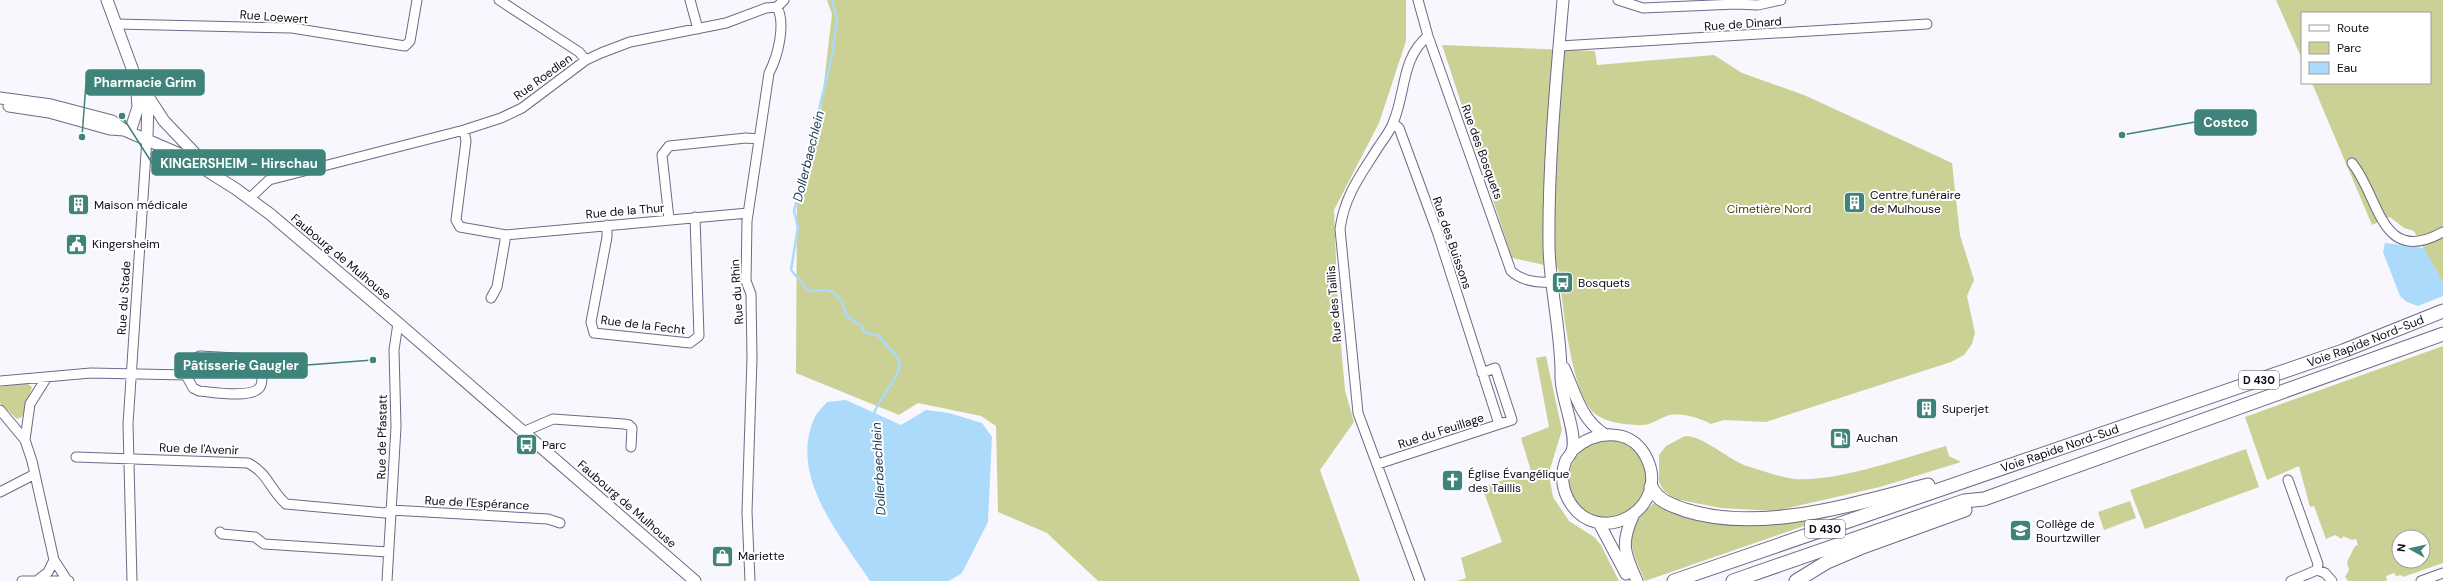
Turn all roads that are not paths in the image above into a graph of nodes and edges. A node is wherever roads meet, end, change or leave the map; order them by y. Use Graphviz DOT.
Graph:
graph roads {
  1 [pos="107,0"];
  2 [pos="417,0"];
  3 [pos="498,0"];
  4 [pos="690,0"];
  5 [pos="1418,0"];
  6 [pos="1563,0"];
  7 [pos="1618,0"];
  8 [pos="1782,0"];
  9 [pos="781,3"];
  10 [pos="116,24"];
  11 [pos="1927,24"];
  12 [pos="698,29"];
  13 [pos="1428,36"];
  14 [pos="1560,46"];
  15 [pos="586,60"];
  16 [pos="136,78"];
  17 [pos="0,98"];
  18 [pos="149,98"];
  19 [pos="0,105"];
  20 [pos="1393,123"];
  21 [pos="464,130"];
  22 [pos="127,131"];
  23 [pos="147,138"];
  24 [pos="759,139"];
  25 [pos="2352,163"];
  26 [pos="216,175"];
  27 [pos="250,198"];
  28 [pos="748,213"];
  29 [pos="695,217"];
  30 [pos="669,219"];
  31 [pos="607,225"];
  32 [pos="2443,232"];
  33 [pos="506,235"];
  34 [pos="1551,282"];
  35 [pos="491,298"];
  36 [pos="2443,311"];
  37 [pos="398,323"];
  38 [pos="2443,334"];
  39 [pos="1562,364"];
  40 [pos="132,372"];
  41 [pos="1482,373"];
  42 [pos="186,375"];
  43 [pos="47,377"];
  44 [pos="0,381"];
  45 [pos="0,410"];
  46 [pos="1499,424"];
  47 [pos="523,432"];
  48 [pos="1604,434"];
  49 [pos="25,440"];
  50 [pos="631,448"];
  51 [pos="1573,450"];
  52 [pos="76,457"];
  53 [pos="129,459"];
  54 [pos="1378,464"];
  55 [pos="35,474"];
  56 [pos="1975,477"];
  57 [pos="2288,480"];
  58 [pos="1651,486"];
  59 [pos="0,492"];
  60 [pos="1984,498"];
  61 [pos="391,510"];
  62 [pos="1633,516"];
  63 [pos="560,523"];
  64 [pos="1599,523"];
  65 [pos="220,532"];
  66 [pos="388,552"];
  67 [pos="54,560"];
  68 [pos="1624,560"];
  69 [pos="2318,570"];
  70 [pos="2443,572"];
  71 [pos="39,579"];
  72 [pos="68,580"];
  73 [pos="22,581"];
  74 [pos="132,581"];
  75 [pos="387,581"];
  76 [pos="695,581"];
  77 [pos="750,581"];
  78 [pos="1420,581"];
  79 [pos="1629,581"];
  80 [pos="1637,581"];
  81 [pos="1674,581"];
  82 [pos="1733,581"];
  83 [pos="1796,581"];
  84 [pos="2291,581"];
  85 [pos="2332,581"];
  86 [pos="2421,581"];
  1 -- 10 [label="main road"];
  2 -- 10 [label="street, Rue Loewert"];
  3 -- 15 [label="street"];
  4 -- 12 [label="street"];
  5 -- 13 [label="street, Rue des Bosquets"];
  6 -- 14 [label="main road"];
  7 -- 8 [label="street"];
  9 -- 12 [label="street, Rue Roedlen"];
  9 -- 24 [label="street, Rue du Rhin"];
  10 -- 16 [label="main road"];
  11 -- 14 [label="street, Rue de Dinard"];
  12 -- 15 [label="street, Rue Roedlen"];
  13 -- 20 [label="street, Rue des Taillis"];
  13 -- 34 [label="street, Rue des Bosquets"];
  14 -- 34 [label="main road"];
  15 -- 21 [label="street, Rue Roedlen"];
  16 -- 18 [label="main road"];
  16 -- 22 [label="main road"];
  17 -- 22 [label="main road, Faubourg de Mulhouse"];
  18 -- 23 [label="main road"];
  18 -- 26 [label="main road"];
  19 -- 22 [label="main road, Faubourg de Mulhouse"];
  20 -- 41 [label="street, Rue des Buissons"];
  20 -- 54 [label="street, Rue des Taillis"];
  21 -- 27 [label="street, Rue Roedlen"];
  21 -- 33 [label="street, Rue de la Thur"];
  22 -- 23 [label="main road, Faubourg de Mulhouse"];
  23 -- 26 [label="main road, Faubourg de Mulhouse"];
  23 -- 40 [label="street, Rue du Stade"];
  24 -- 28 [label="street, Rue du Rhin"];
  24 -- 30 [label="street"];
  25 -- 32 [label="street"];
  26 -- 27 [label="main road, Faubourg de Mulhouse"];
  27 -- 37 [label="main road, Faubourg de Mulhouse"];
  28 -- 29 [label="street, Rue de la Thur"];
  28 -- 77 [label="street, Rue du Rhin"];
  29 -- 30 [label="street, Rue de la Thur"];
  29 -- 31 [label="street, Rue de la Fecht"];
  30 -- 31 [label="street, Rue de la Thur"];
  31 -- 33 [label="street, Rue de la Thur"];
  33 -- 35 [label="street"];
  34 -- 39 [label="main road"];
  36 -- 56 [label="highway, Voie Rapide Nord-Sud / D 430"];
  37 -- 47 [label="main road, Faubourg de Mulhouse"];
  37 -- 61 [label="street, Rue de Pfastatt"];
  38 -- 60 [label="highway, Voie Rapide Nord-Sud / D 430"];
  39 -- 48 [label="main road"];
  39 -- 51 [label="main road"];
  40 -- 42 [label="street"];
  40 -- 43 [label="street"];
  40 -- 53 [label="street, Rue du Stade"];
  41 -- 46 [label="street, Rue des Buissons"];
  41 -- 46 [label="street, Rue du Feuillage"];
  42 -- 42 [label="street"];
  43 -- 44 [label="street"];
  43 -- 49 [label="street"];
  45 -- 49 [label="street"];
  46 -- 54 [label="street, Rue du Feuillage"];
  47 -- 50 [label="street"];
  47 -- 76 [label="main road, Faubourg de Mulhouse"];
  48 -- 51 [label="main road"];
  48 -- 58 [label="main road"];
  49 -- 55 [label="street"];
  51 -- 64 [label="main road"];
  52 -- 53 [label="street"];
  53 -- 61 [label="street, Rue de l'Avenir"];
  53 -- 74 [label="street, Rue du Stade"];
  54 -- 78 [label="street, Rue des Taillis"];
  55 -- 59 [label="street"];
  55 -- 67 [label="street"];
  56 -- 58 [label="highway"];
  56 -- 81 [label="highway, Voie Rapide Nord-Sud / D 430"];
  57 -- 69 [label="street"];
  58 -- 62 [label="main road"];
  60 -- 82 [label="highway, Voie Rapide Nord-Sud / D 430"];
  60 -- 83 [label="highway"];
  61 -- 63 [label="street, Rue de l'Espérance"];
  61 -- 66 [label="street, Rue de Pfastatt"];
  62 -- 64 [label="main road"];
  62 -- 68 [label="main road"];
  64 -- 68 [label="main road"];
  65 -- 66 [label="street"];
  66 -- 75 [label="street, Rue de Pfastatt"];
  67 -- 71 [label="street"];
  67 -- 72 [label="street"];
  68 -- 79 [label="main road"];
  68 -- 80 [label="main road"];
  69 -- 84 [label="street"];
  69 -- 85 [label="street"];
  70 -- 86 [label="street"];
  71 -- 72 [label="street"];
  71 -- 73 [label="street"];
}
